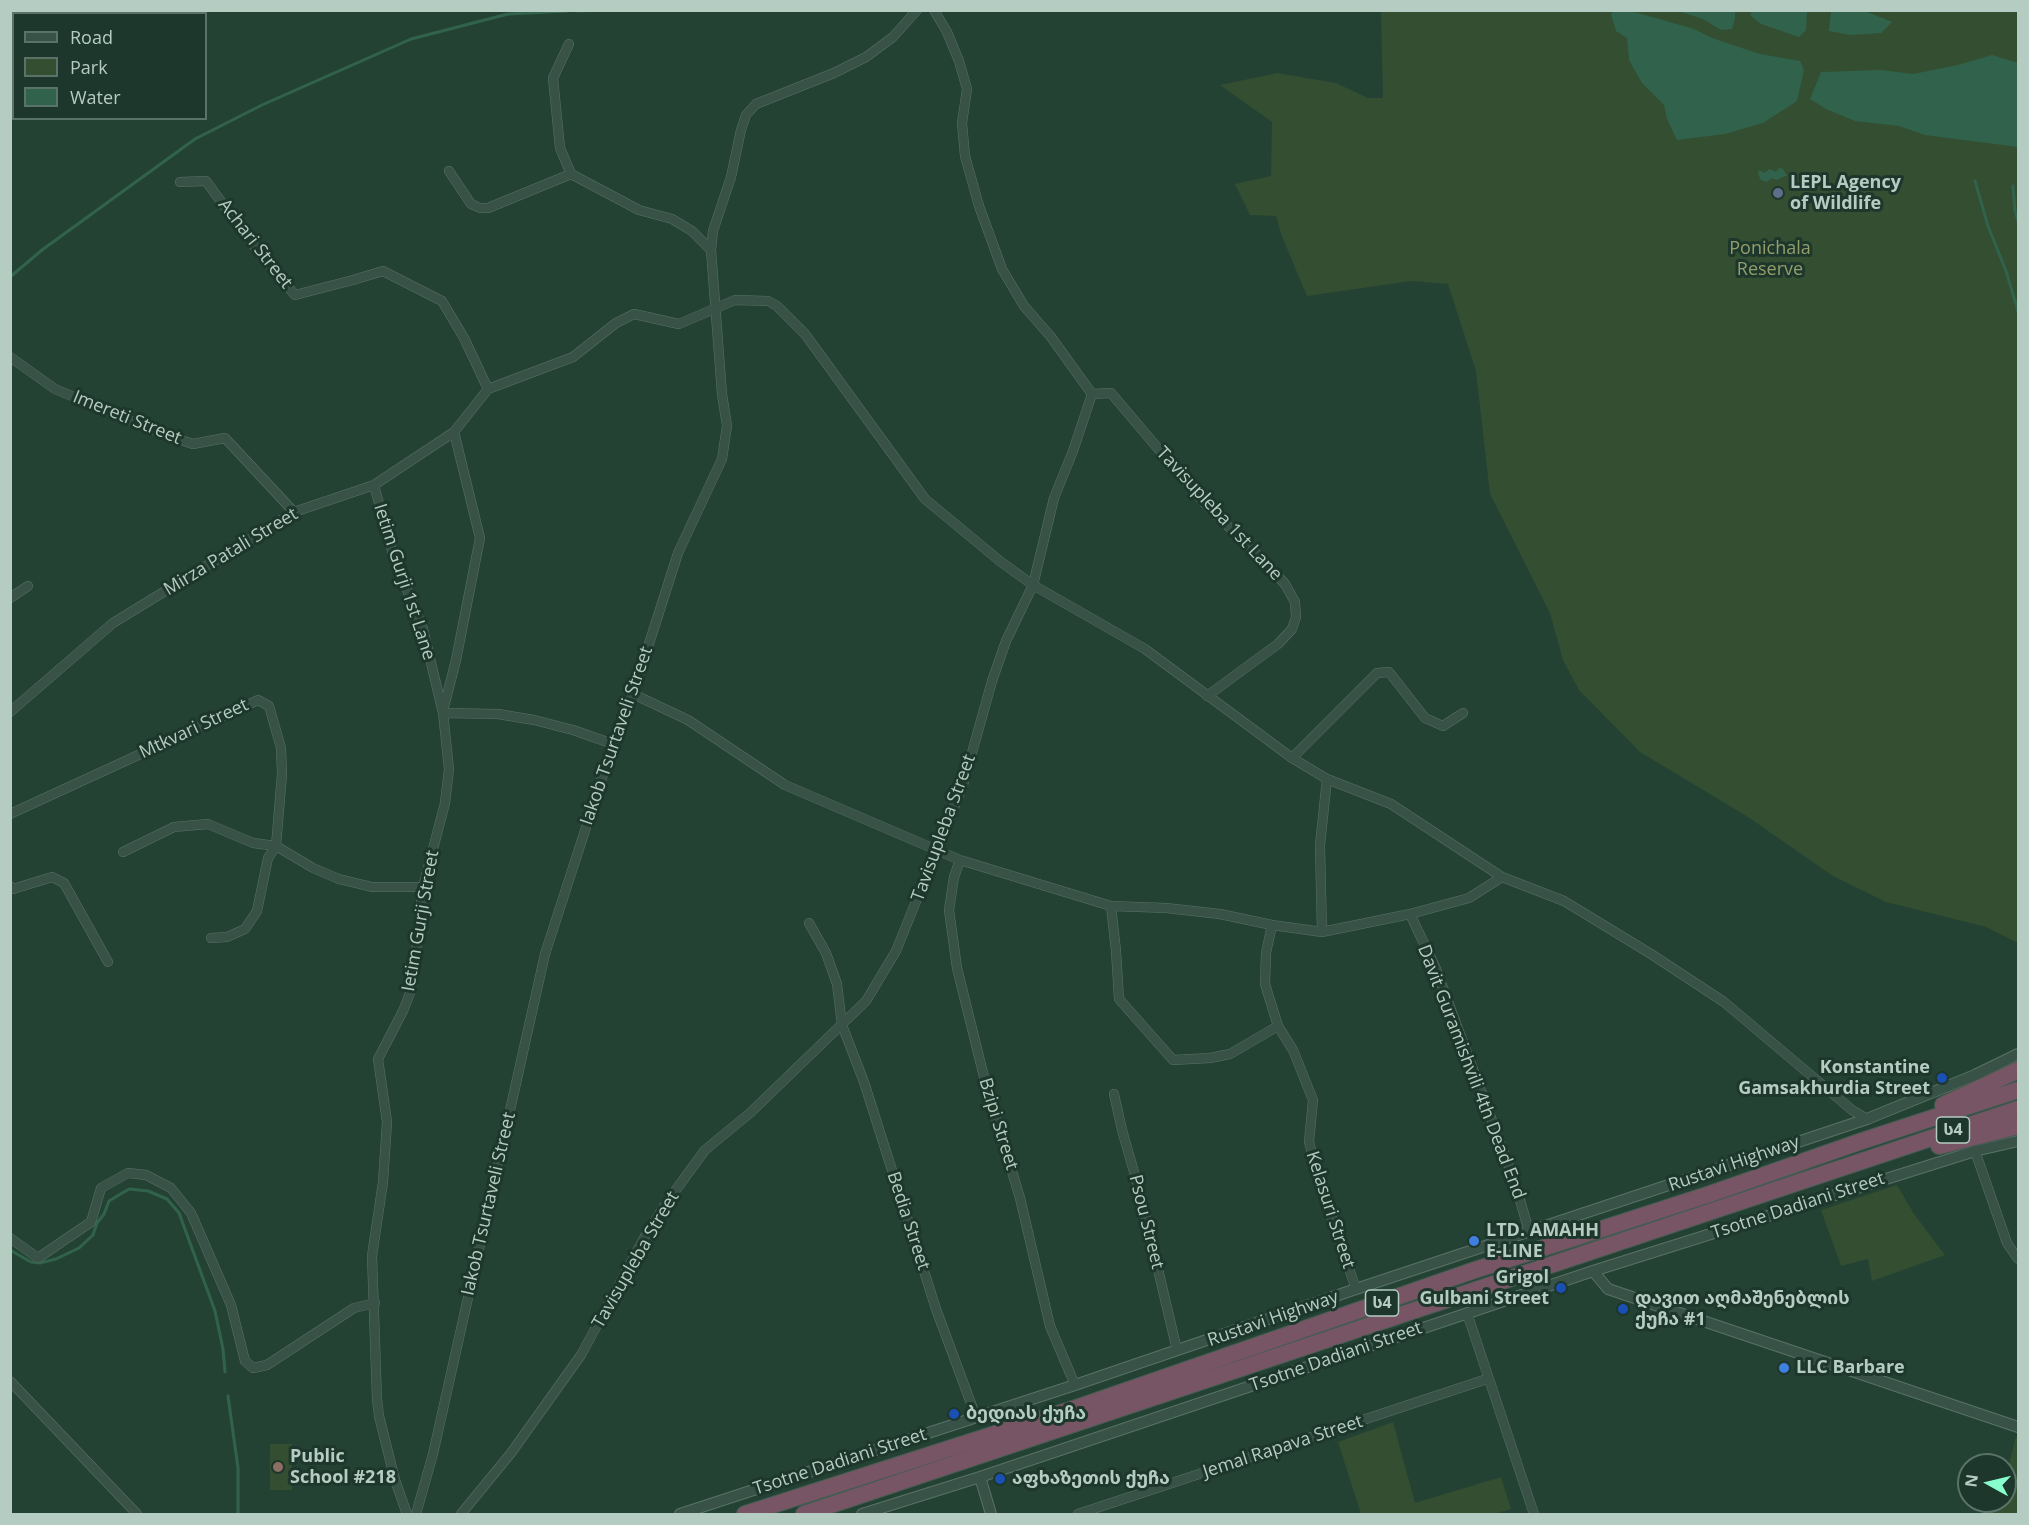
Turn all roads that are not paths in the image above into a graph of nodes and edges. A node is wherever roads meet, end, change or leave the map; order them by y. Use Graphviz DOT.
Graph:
graph roads {
  1 [pos="917,10"];
  2 [pos="934,10"];
  3 [pos="569,44"];
  4 [pos="449,171"];
  5 [pos="571,174"];
  6 [pos="180,182"];
  7 [pos="711,249"];
  8 [pos="716,309"];
  9 [pos="10,357"];
  10 [pos="488,389"];
  11 [pos="1092,394"];
  12 [pos="454,432"];
  13 [pos="374,485"];
  14 [pos="294,512"];
  15 [pos="1032,585"];
  16 [pos="28,586"];
  17 [pos="10,598"];
  18 [pos="633,694"];
  19 [pos="1207,696"];
  20 [pos="10,712"];
  21 [pos="442,713"];
  22 [pos="1463,713"];
  23 [pos="613,744"];
  24 [pos="1292,758"];
  25 [pos="1327,779"];
  26 [pos="10,814"];
  27 [pos="276,846"];
  28 [pos="938,849"];
  29 [pos="123,852"];
  30 [pos="960,860"];
  31 [pos="1502,877"];
  32 [pos="10,886"];
  33 [pos="423,887"];
  34 [pos="1111,906"];
  35 [pos="1410,914"];
  36 [pos="809,923"];
  37 [pos="1272,925"];
  38 [pos="1322,932"];
  39 [pos="211,938"];
  40 [pos="108,962"];
  41 [pos="843,1025"];
  42 [pos="1278,1026"];
  43 [pos="2019,1054"];
  44 [pos="2019,1071"];
  45 [pos="2019,1090"];
  46 [pos="1114,1094"];
  47 [pos="2019,1109"];
  48 [pos="1867,1119"];
  49 [pos="2019,1126"];
  50 [pos="1862,1141"];
  51 [pos="2019,1141"];
  52 [pos="1975,1151"];
  53 [pos="1888,1154"];
  54 [pos="1529,1231"];
  55 [pos="10,1238"];
  56 [pos="2019,1259"];
  57 [pos="1593,1271"];
  58 [pos="1356,1289"];
  59 [pos="375,1303"];
  60 [pos="1467,1313"];
  61 [pos="1178,1350"];
  62 [pos="1487,1379"];
  63 [pos="10,1382"];
  64 [pos="1075,1385"];
  65 [pos="976,1417"];
  66 [pos="2019,1427"];
  67 [pos="980,1477"];
  68 [pos="137,1515"];
  69 [pos="407,1515"];
  70 [pos="416,1515"];
  71 [pos="461,1515"];
  72 [pos="680,1515"];
  73 [pos="744,1515"];
  74 [pos="804,1515"];
  75 [pos="862,1515"];
  76 [pos="992,1515"];
  77 [pos="1078,1515"];
  78 [pos="1534,1515"];
  1 -- 7 [label="street"];
  2 -- 11 [label="street"];
  3 -- 5 [label="street"];
  4 -- 5 [label="street"];
  5 -- 7 [label="street"];
  6 -- 10 [label="street, Achari Street"];
  7 -- 8 [label="street, Iakob Tsurtaveli Street"];
  8 -- 10 [label="street"];
  8 -- 15 [label="street"];
  8 -- 18 [label="street, Iakob Tsurtaveli Street"];
  9 -- 14 [label="street, Imereti Street"];
  10 -- 12 [label="street, Mirza Patali Street"];
  11 -- 15 [label="street, Tavisupleba Street"];
  11 -- 19 [label="street, Tavisupleba 1st Lane"];
  12 -- 13 [label="street, Mirza Patali Street"];
  12 -- 21 [label="street, Ietim Gurji Street"];
  13 -- 14 [label="street, Mirza Patali Street"];
  13 -- 21 [label="street, Ietim Gurji 1st Lane"];
  14 -- 20 [label="street, Mirza Patali Street"];
  15 -- 19 [label="street"];
  15 -- 28 [label="street, Tavisupleba Street"];
  16 -- 17 [label="street"];
  18 -- 23 [label="street, Iakob Tsurtaveli Street"];
  18 -- 28 [label="street"];
  19 -- 24 [label="street"];
  21 -- 23 [label="street"];
  21 -- 33 [label="street, Ietim Gurji Street"];
  22 -- 24 [label="street"];
  23 -- 70 [label="street, Iakob Tsurtaveli Street"];
  24 -- 25 [label="street"];
  25 -- 31 [label="street"];
  25 -- 38 [label="street"];
  26 -- 27 [label="street, Mtkvari Street"];
  27 -- 29 [label="street"];
  27 -- 33 [label="street"];
  27 -- 39 [label="street"];
  28 -- 30 [label="street"];
  28 -- 41 [label="street, Tavisupleba Street"];
  30 -- 34 [label="street"];
  30 -- 64 [label="street, Bzipi Street"];
  31 -- 35 [label="street"];
  31 -- 48 [label="street"];
  32 -- 40 [label="street"];
  33 -- 59 [label="street, Ietim Gurji Street"];
  34 -- 37 [label="street"];
  34 -- 42 [label="street"];
  35 -- 38 [label="street"];
  35 -- 54 [label="street, Davit Guramishvili 4th Dead End"];
  36 -- 41 [label="street, Bedia Street"];
  37 -- 38 [label="street"];
  37 -- 42 [label="street, Kelasuri Street"];
  41 -- 65 [label="street, Bedia Street"];
  41 -- 71 [label="street, Tavisupleba Street"];
  42 -- 58 [label="street, Kelasuri Street"];
  43 -- 48 [label="street, Tsotne Dadiani Street"];
  44 -- 50 [label="highway"];
  45 -- 50 [label="highway, Rustavi Highway / ს4"];
  46 -- 61 [label="street, Psou Street"];
  47 -- 53 [label="highway, Rustavi Highway / ს4"];
  48 -- 54 [label="street, Tsotne Dadiani Street"];
  49 -- 53 [label="highway"];
  50 -- 73 [label="highway, Rustavi Highway / ს4"];
  51 -- 52 [label="street, Tsotne Dadiani Street"];
  52 -- 56 [label="street"];
  52 -- 57 [label="street, Tsotne Dadiani Street"];
  53 -- 74 [label="highway, Rustavi Highway / ს4"];
  54 -- 58 [label="street, Tsotne Dadiani Street"];
  55 -- 59 [label="street"];
  57 -- 60 [label="street, Tsotne Dadiani Street"];
  57 -- 66 [label="street"];
  58 -- 61 [label="street, Tsotne Dadiani Street"];
  59 -- 69 [label="street, Ietim Gurji Street"];
  60 -- 62 [label="street"];
  60 -- 67 [label="street, Tsotne Dadiani Street"];
  61 -- 64 [label="street, Tsotne Dadiani Street"];
  62 -- 77 [label="street, Jemal Rapava Street"];
  62 -- 78 [label="street"];
  63 -- 68 [label="street"];
  64 -- 65 [label="street, Tsotne Dadiani Street"];
  65 -- 72 [label="street, Tsotne Dadiani Street"];
  67 -- 75 [label="street, Tsotne Dadiani Street"];
  67 -- 76 [label="street"];
}
